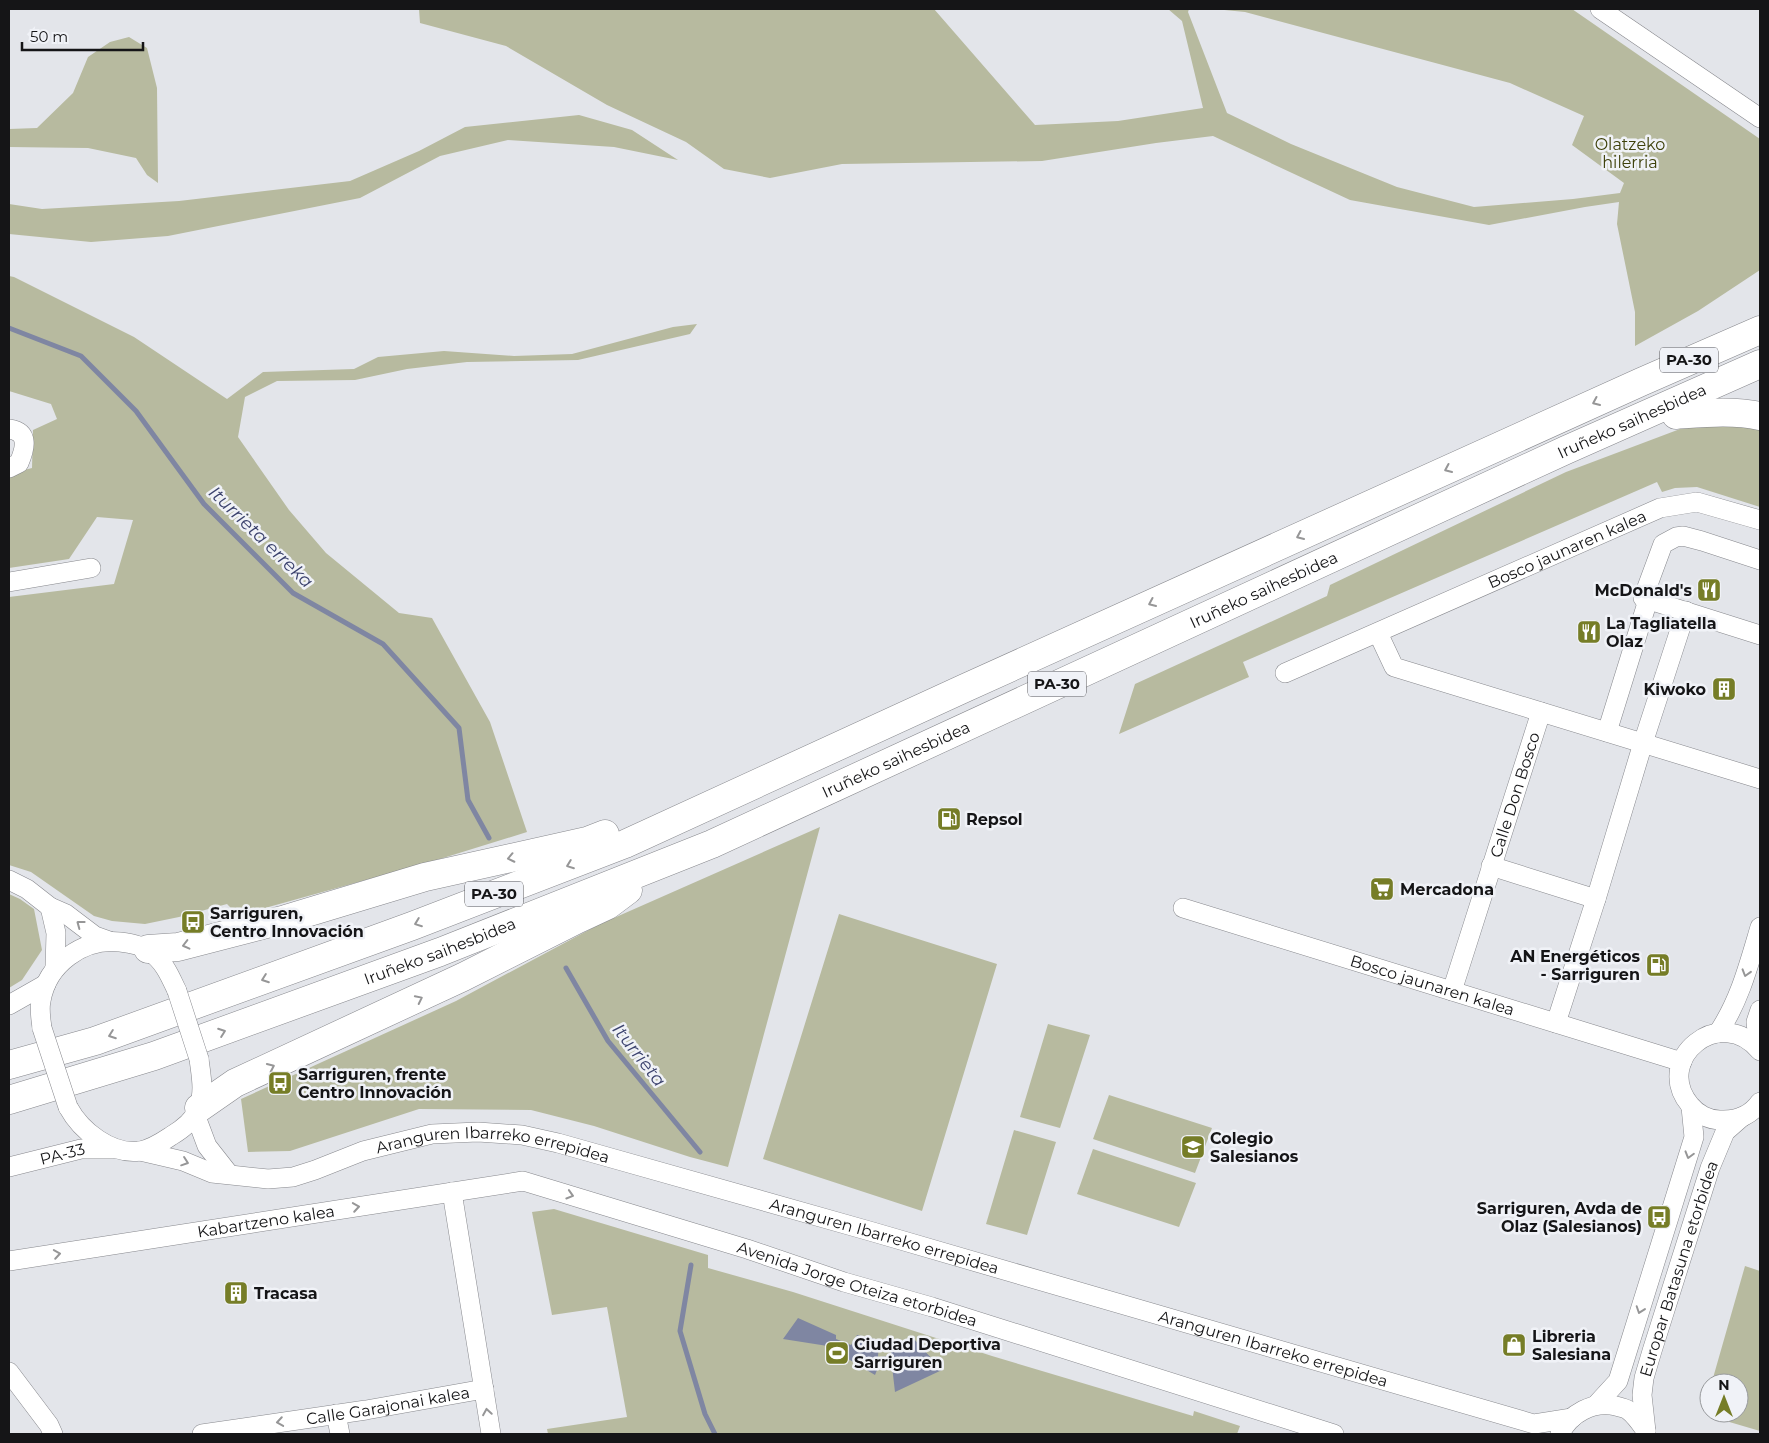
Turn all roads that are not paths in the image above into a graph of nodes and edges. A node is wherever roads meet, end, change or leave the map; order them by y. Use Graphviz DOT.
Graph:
graph roads {
  1 [pos="1600,9"];
  2 [pos="1760,118"];
  3 [pos="1760,325"];
  4 [pos="1749,334"];
  5 [pos="1760,364"];
  6 [pos="1760,378"];
  7 [pos="1676,415"];
  8 [pos="1760,416"];
  9 [pos="9,429"];
  10 [pos="9,468"];
  11 [pos="1660,508"];
  12 [pos="1760,520"];
  13 [pos="1672,538"];
  14 [pos="1760,560"];
  15 [pos="91,568"];
  16 [pos="9,582"];
  17 [pos="1648,600"];
  18 [pos="1686,611"];
  19 [pos="1378,633"];
  20 [pos="1760,635"];
  21 [pos="1285,673"];
  22 [pos="965,688"];
  23 [pos="1541,712"];
  24 [pos="1607,732"];
  25 [pos="1642,743"];
  26 [pos="1760,779"];
  27 [pos="1491,866"];
  28 [pos="9,880"];
  29 [pos="628,890"];
  30 [pos="1596,899"];
  31 [pos="50,907"];
  32 [pos="1183,908"];
  33 [pos="1760,927"];
  34 [pos="109,941"];
  35 [pos="148,949"];
  36 [pos="56,968"];
  37 [pos="46,984"];
  38 [pos="1452,991"];
  39 [pos="9,1005"];
  40 [pos="290,1007"];
  41 [pos="1760,1010"];
  42 [pos="1556,1023"];
  43 [pos="1718,1032"];
  44 [pos="1760,1050"];
  45 [pos="1682,1062"];
  46 [pos="9,1066"];
  47 [pos="9,1100"];
  48 [pos="1691,1107"];
  49 [pos="1754,1109"];
  50 [pos="197,1111"];
  51 [pos="118,1149"];
  52 [pos="140,1151"];
  53 [pos="9,1167"];
  54 [pos="229,1174"];
  55 [pos="523,1181"];
  56 [pos="452,1192"];
  57 [pos="9,1261"];
  58 [pos="9,1372"];
  59 [pos="484,1389"];
  60 [pos="1596,1405"];
  61 [pos="336,1414"];
  62 [pos="1572,1418"];
  63 [pos="1537,1429"];
  64 [pos="1647,1432"];
  65 [pos="53,1434"];
  66 [pos="202,1434"];
  67 [pos="340,1434"];
  68 [pos="491,1434"];
  69 [pos="1334,1434"];
  70 [pos="1560,1434"];
  1 -- 2 [label="street"];
  3 -- 4 [label="highway, Iruñeko saihesbidea"];
  4 -- 22 [label="highway, Iruñeko saihesbidea / PA-30, one-way"];
  5 -- 40 [label="highway, Iruñeko saihesbidea / PA-30"];
  6 -- 7 [label="highway"];
  7 -- 8 [label="highway"];
  7 -- 29 [label="highway"];
  9 -- 10 [label="street"];
  11 -- 12 [label="street, Bosco jaunaren kalea"];
  11 -- 13 [label="street"];
  11 -- 19 [label="street, Bosco jaunaren kalea"];
  13 -- 14 [label="street"];
  13 -- 17 [label="street"];
  15 -- 16 [label="street"];
  17 -- 18 [label="street"];
  17 -- 24 [label="street"];
  18 -- 20 [label="street"];
  18 -- 25 [label="street"];
  19 -- 21 [label="street, Bosco jaunaren kalea"];
  19 -- 23 [label="street"];
  22 -- 35 [label="highway, one-way"];
  22 -- 46 [label="highway, Iruñeko saihesbidea / PA-30, one-way"];
  23 -- 24 [label="street"];
  23 -- 27 [label="street, Calle Don Bosco"];
  24 -- 25 [label="street"];
  25 -- 26 [label="street"];
  25 -- 30 [label="street"];
  27 -- 30 [label="street"];
  27 -- 38 [label="street, Calle Don Bosco"];
  28 -- 31 [label="street"];
  29 -- 40 [label="highway"];
  50 -- 29 [label="highway, one-way"];
  30 -- 42 [label="street"];
  34 -- 31 [label="street, one-way"];
  31 -- 36 [label="street"];
  32 -- 38 [label="street, Bosco jaunaren kalea"];
  33 -- 43 [label="street, one-way"];
  34 -- 35 [label="street"];
  34 -- 36 [label="street"];
  35 -- 50 [label="street, bridge"];
  36 -- 37 [label="street"];
  37 -- 39 [label="street"];
  37 -- 51 [label="street, bridge"];
  38 -- 42 [label="street, Bosco jaunaren kalea"];
  47 -- 40 [label="highway, Iruñeko saihesbidea / PA-30, one-way"];
  41 -- 44 [label="street"];
  42 -- 45 [label="street, Bosco jaunaren kalea"];
  43 -- 44 [label="street"];
  43 -- 45 [label="street"];
  45 -- 48 [label="street"];
  48 -- 49 [label="street"];
  48 -- 60 [label="street, Europar Batasuna etorbidea, one-way"];
  49 -- 64 [label="street, Europar Batasuna etorbidea"];
  50 -- 52 [label="street"];
  50 -- 54 [label="street"];
  51 -- 52 [label="street, Aranguren Ibarreko errepidea"];
  51 -- 53 [label="street, PA-33"];
  52 -- 54 [label="street, Aranguren Ibarreko errepidea, one-way"];
  54 -- 63 [label="street, Aranguren Ibarreko errepidea"];
  55 -- 56 [label="street, Kabartzeno kalea"];
  55 -- 69 [label="street, Avenida Jorge Oteiza etorbidea, one-way"];
  57 -- 56 [label="street, Kabartzeno kalea, one-way"];
  56 -- 59 [label="street, Calle Garajonai kalea"];
  58 -- 65 [label="street"];
  59 -- 61 [label="street, Calle Garajonai kalea"];
  68 -- 59 [label="street, Calle Garajonai kalea, one-way"];
  60 -- 62 [label="street"];
  60 -- 64 [label="street"];
  61 -- 66 [label="street, Calle Garajonai kalea, one-way"];
  61 -- 67 [label="street"];
  62 -- 63 [label="street"];
  62 -- 70 [label="street"];
}
